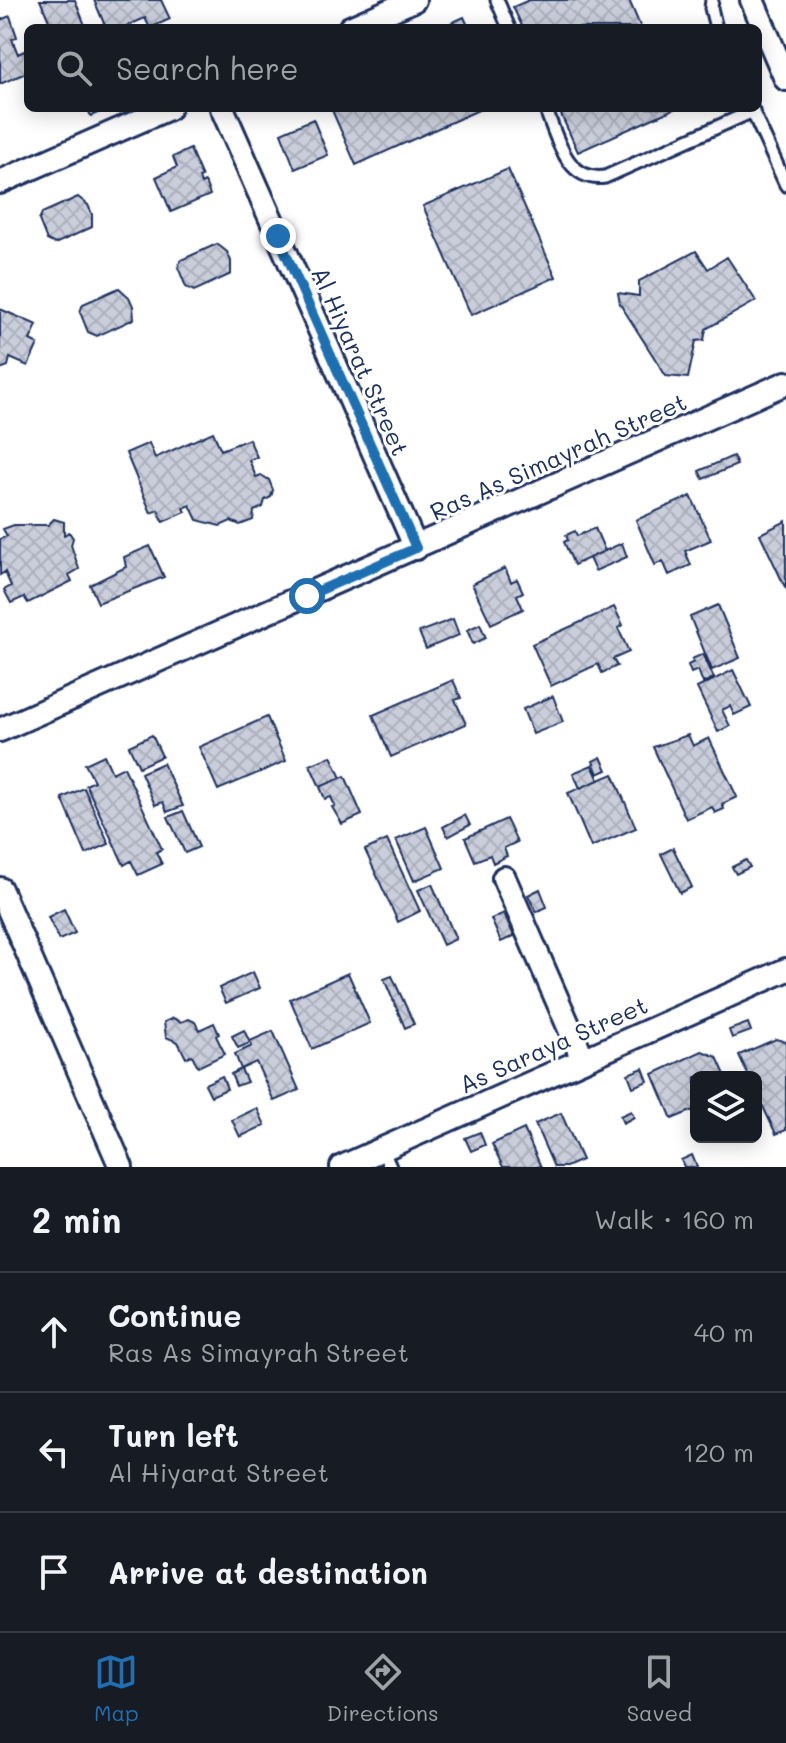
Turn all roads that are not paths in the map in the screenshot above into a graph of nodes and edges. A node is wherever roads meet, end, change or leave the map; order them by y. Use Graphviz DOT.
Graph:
graph roads {
  1 [pos="414,0"];
  2 [pos="497,0"];
  3 [pos="712,0"];
  4 [pos="752,0"];
  5 [pos="359,24"];
  6 [pos="507,24"];
  7 [pos="715,24"];
  8 [pos="786,79"];
  9 [pos="160,112"];
  10 [pos="224,112"];
  11 [pos="547,112"];
  12 [pos="748,112"];
  13 [pos="753,112"];
  14 [pos="0,182"];
  15 [pos="786,185"];
  16 [pos="786,383"];
  17 [pos="416,548"];
  18 [pos="0,730"];
  19 [pos="504,878"];
  20 [pos="0,889"];
  21 [pos="786,970"];
  22 [pos="583,1059"];
  23 [pos="386,1158"];
  24 [pos="121,1167"];
  25 [pos="342,1167"];
  1 -- 5 [label="street"];
  2 -- 6 [label="lane"];
  3 -- 7 [label="lane"];
  4 -- 8 [label="street"];
  9 -- 14 [label="street"];
  10 -- 17 [label="street, Al Hiyarat Street"];
  11 -- 12 [label="lane"];
  13 -- 15 [label="lane"];
  16 -- 17 [label="street, Ras As Simayrah Street"];
  17 -- 18 [label="street, Ras As Simayrah Street"];
  19 -- 22 [label="street"];
  20 -- 24 [label="street"];
  21 -- 22 [label="street, As Saraya Street"];
  22 -- 23 [label="street, As Saraya Street"];
  23 -- 25 [label="street, As Saraya Street"];
}
